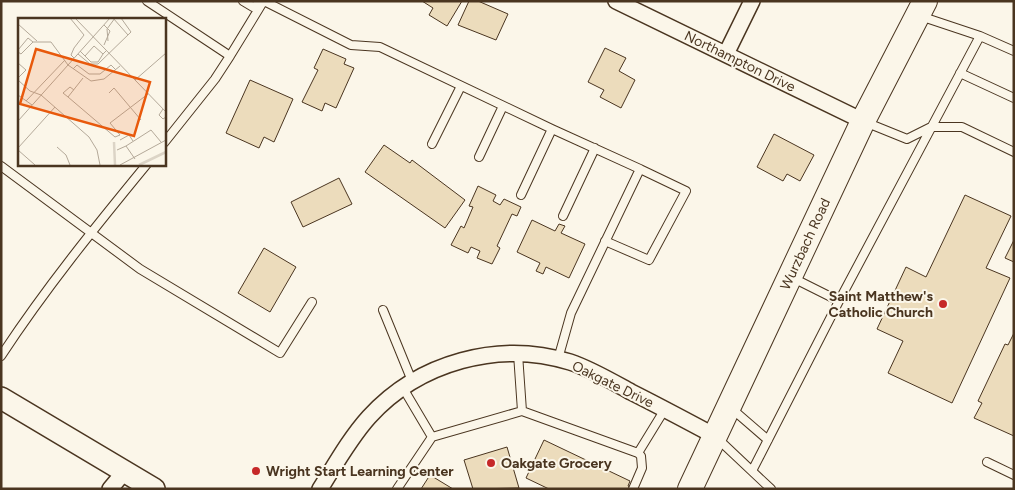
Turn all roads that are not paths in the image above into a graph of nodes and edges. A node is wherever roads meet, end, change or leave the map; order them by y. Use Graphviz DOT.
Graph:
graph roads {
  1 [pos="147,1"];
  2 [pos="243,1"];
  3 [pos="264,1"];
  4 [pos="616,1"];
  5 [pos="752,1"];
  6 [pos="921,8"];
  7 [pos="980,36"];
  8 [pos="1014,51"];
  9 [pos="726,54"];
  10 [pos="230,56"];
  11 [pos="960,73"];
  12 [pos="461,86"];
  13 [pos="1014,98"];
  14 [pos="503,106"];
  15 [pos="864,121"];
  16 [pos="931,127"];
  17 [pos="552,129"];
  18 [pos="165,142"];
  19 [pos="432,144"];
  20 [pos="595,148"];
  21 [pos="1014,152"];
  22 [pos="479,157"];
  23 [pos="146,165"];
  24 [pos="1,166"];
  25 [pos="640,169"];
  26 [pos="521,195"];
  27 [pos="563,216"];
  28 [pos="91,234"];
  29 [pos="605,241"];
  30 [pos="790,276"];
  31 [pos="839,300"];
  32 [pos="312,302"];
  33 [pos="383,310"];
  34 [pos="518,354"];
  35 [pos="1,356"];
  36 [pos="558,360"];
  37 [pos="407,384"];
  38 [pos="1,398"];
  39 [pos="729,406"];
  40 [pos="665,409"];
  41 [pos="522,411"];
  42 [pos="715,436"];
  43 [pos="432,437"];
  44 [pos="768,440"];
  45 [pos="638,453"];
  46 [pos="987,462"];
  47 [pos="125,471"];
  48 [pos="752,471"];
  49 [pos="1014,475"];
  50 [pos="110,489"];
  51 [pos="154,489"];
  52 [pos="320,489"];
  53 [pos="397,489"];
  54 [pos="633,489"];
  55 [pos="690,489"];
  56 [pos="771,489"];
  1 -- 10 [label="lane"];
  2 -- 3 [label="lane"];
  3 -- 10 [label="lane"];
  3 -- 12 [label="lane"];
  4 -- 9 [label="street, Northampton Drive"];
  5 -- 9 [label="street"];
  6 -- 7 [label="lane"];
  6 -- 15 [label="main road, Wurzbach Road"];
  7 -- 8 [label="lane"];
  7 -- 11 [label="lane"];
  9 -- 15 [label="street, Northampton Drive"];
  10 -- 18 [label="lane"];
  11 -- 13 [label="lane"];
  11 -- 16 [label="lane"];
  12 -- 14 [label="lane"];
  12 -- 19 [label="lane"];
  14 -- 17 [label="lane"];
  14 -- 22 [label="lane"];
  15 -- 16 [label="lane"];
  15 -- 30 [label="main road, Wurzbach Road"];
  16 -- 21 [label="lane"];
  16 -- 31 [label="lane"];
  17 -- 20 [label="lane"];
  17 -- 26 [label="lane"];
  20 -- 25 [label="lane"];
  20 -- 27 [label="lane"];
  23 -- 28 [label="lane"];
  24 -- 28 [label="lane"];
  25 -- 29 [label="lane"];
  25 -- 29 [label="lane"];
  28 -- 32 [label="lane"];
  28 -- 35 [label="lane"];
  29 -- 36 [label="lane"];
  30 -- 31 [label="lane"];
  30 -- 39 [label="main road, Wurzbach Road"];
  31 -- 44 [label="lane"];
  33 -- 37 [label="lane"];
  34 -- 36 [label="street, Oakgate Drive"];
  34 -- 37 [label="street, Oakgate Drive"];
  34 -- 41 [label="lane"];
  36 -- 40 [label="street, Oakgate Drive"];
  37 -- 43 [label="lane"];
  37 -- 52 [label="street, Oakgate Drive"];
  38 -- 47 [label="main road"];
  39 -- 42 [label="main road, Wurzbach Road"];
  39 -- 44 [label="lane"];
  40 -- 42 [label="street, Oakgate Drive"];
  40 -- 45 [label="lane"];
  41 -- 43 [label="lane"];
  41 -- 45 [label="lane"];
  42 -- 48 [label="lane"];
  42 -- 55 [label="main road, Wurzbach Road"];
  43 -- 53 [label="lane"];
  44 -- 48 [label="lane"];
  45 -- 54 [label="lane"];
  46 -- 49 [label="lane"];
  47 -- 50 [label="street"];
  47 -- 51 [label="main road"];
  48 -- 56 [label="lane"];
}
